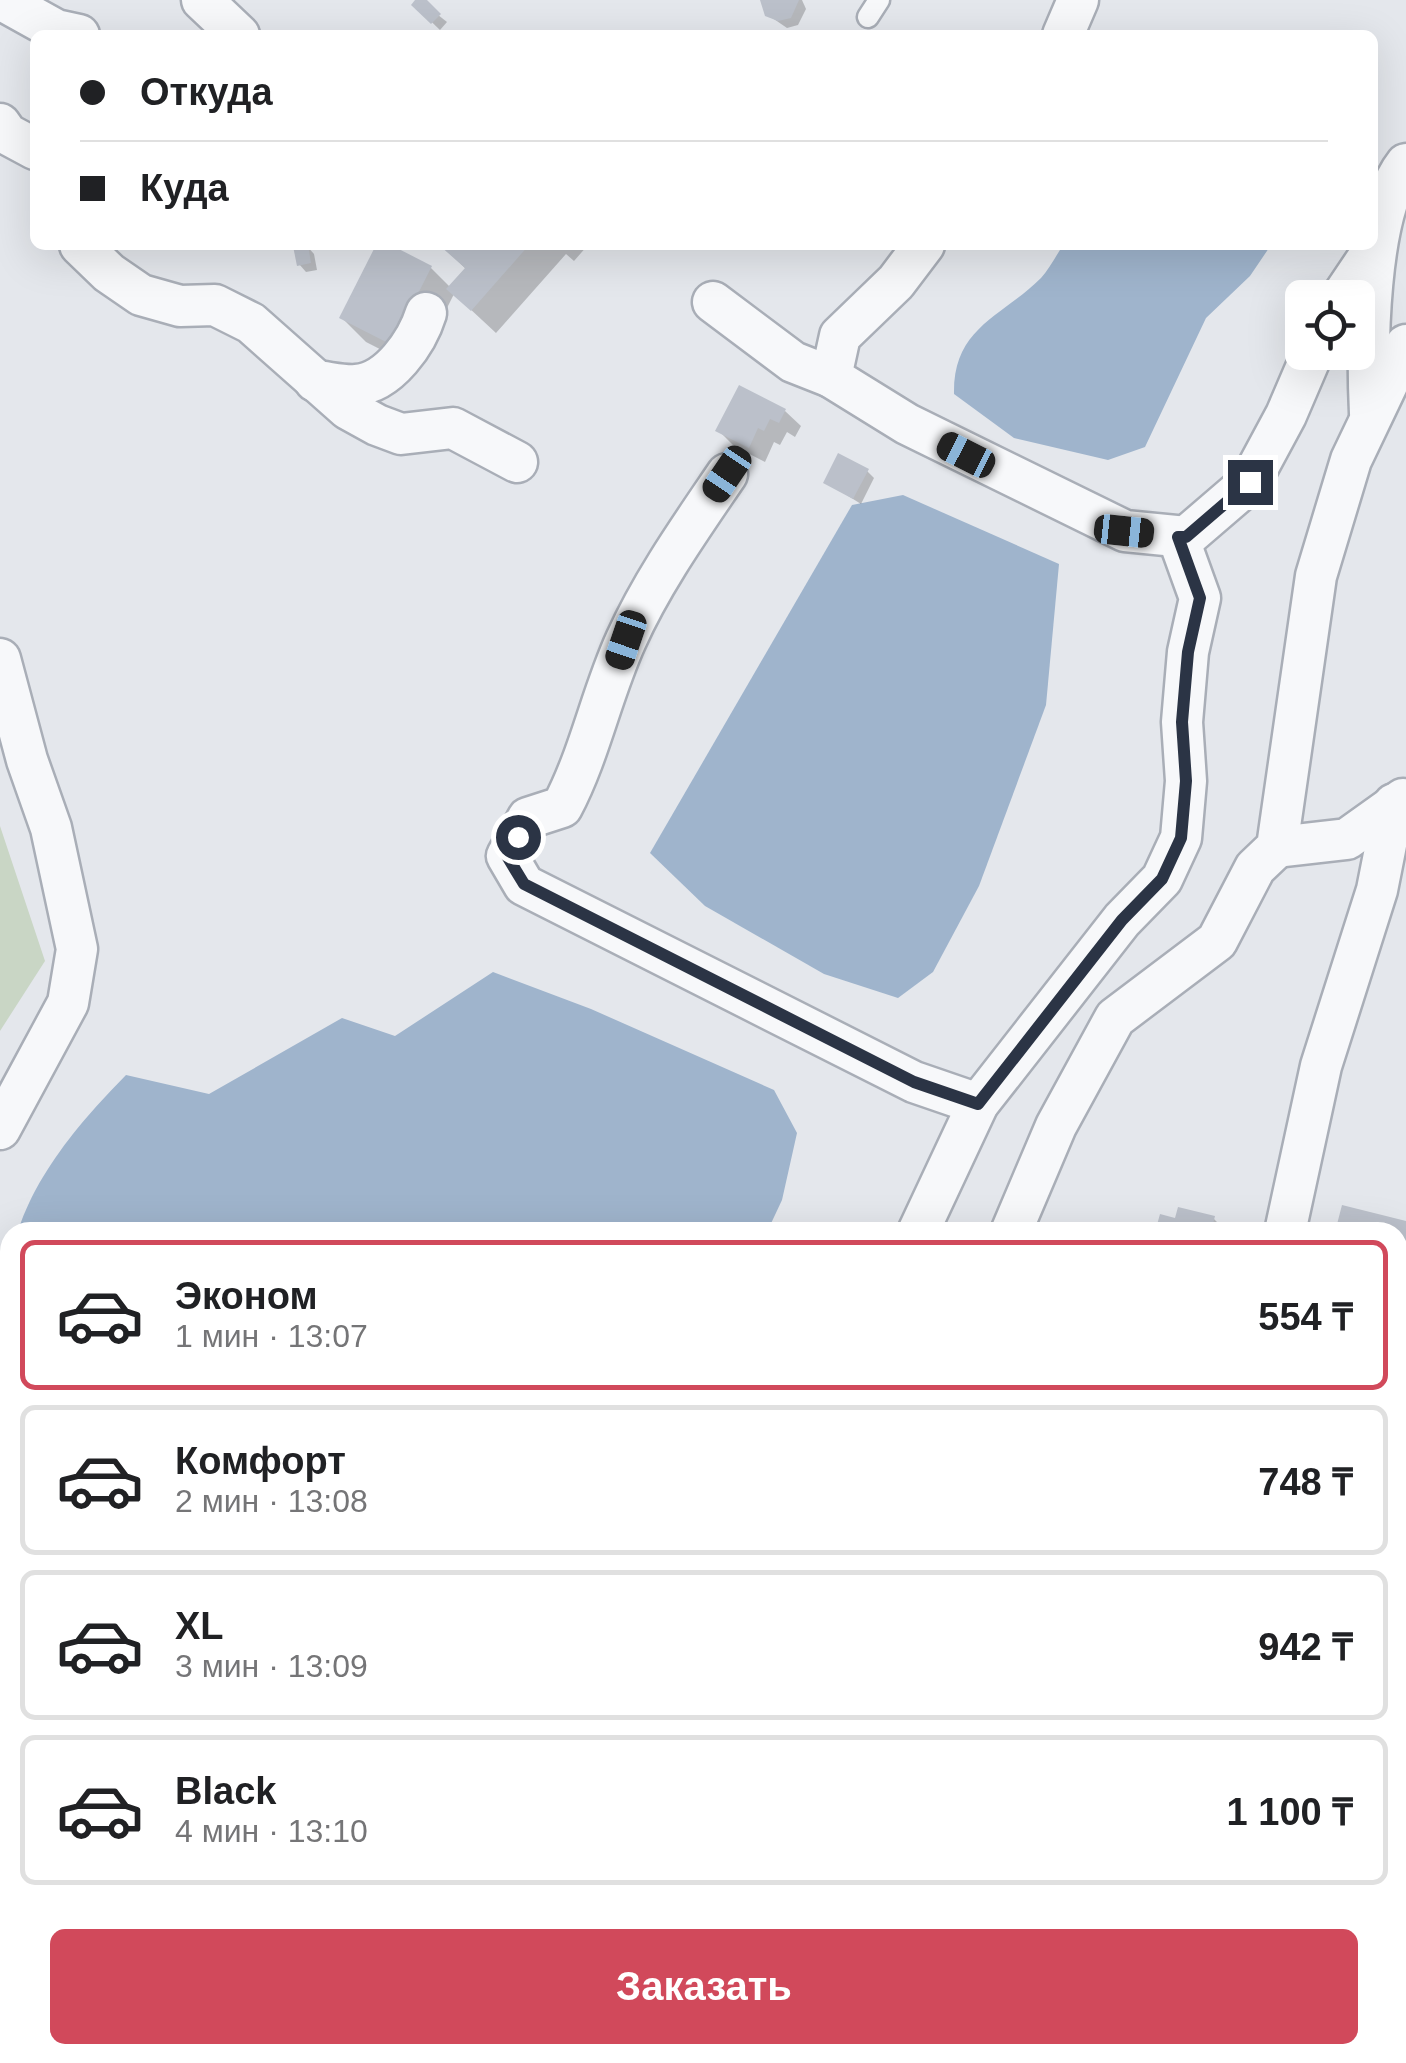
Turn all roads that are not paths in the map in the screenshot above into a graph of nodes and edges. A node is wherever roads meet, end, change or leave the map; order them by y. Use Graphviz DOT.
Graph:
graph roads {
  1 [pos="2,0"];
  2 [pos="202,0"];
  3 [pos="1078,0"];
  4 [pos="56,30"];
  5 [pos="235,30"];
  6 [pos="1065,30"];
  7 [pos="1406,164"];
  8 [pos="1378,241"];
  9 [pos="85,250"];
  10 [pos="920,250"];
  11 [pos="1373,250"];
  12 [pos="1376,250"];
  13 [pos="1353,280"];
  14 [pos="714,302"];
  15 [pos="426,312"];
  16 [pos="1406,345"];
  17 [pos="1304,370"];
  18 [pos="831,377"];
  19 [pos="361,400"];
  20 [pos="1370,417"];
  21 [pos="517,462"];
  22 [pos="727,474"];
  23 [pos="1178,537"];
  24 [pos="0,659"];
  25 [pos="1400,801"];
  26 [pos="1277,846"];
  27 [pos="978,1104"];
  28 [pos="0,1129"];
  29 [pos="923,1222"];
  30 [pos="1016,1222"];
  31 [pos="1287,1222"];
  1 -- 4 [label="street"];
  2 -- 5 [label="street"];
  3 -- 6 [label="street"];
  7 -- 8 [label="street"];
  9 -- 19 [label="street"];
  10 -- 18 [label="street"];
  11 -- 13 [label="street"];
  12 -- 20 [label="street"];
  14 -- 18 [label="street"];
  15 -- 19 [label="street"];
  16 -- 20 [label="street"];
  17 -- 23 [label="street"];
  18 -- 23 [label="street"];
  19 -- 21 [label="street"];
  20 -- 26 [label="street"];
  22 -- 27 [label="street"];
  23 -- 27 [label="street"];
  24 -- 28 [label="street"];
  25 -- 26 [label="street"];
  25 -- 31 [label="street"];
  26 -- 30 [label="street"];
  27 -- 29 [label="street"];
}
